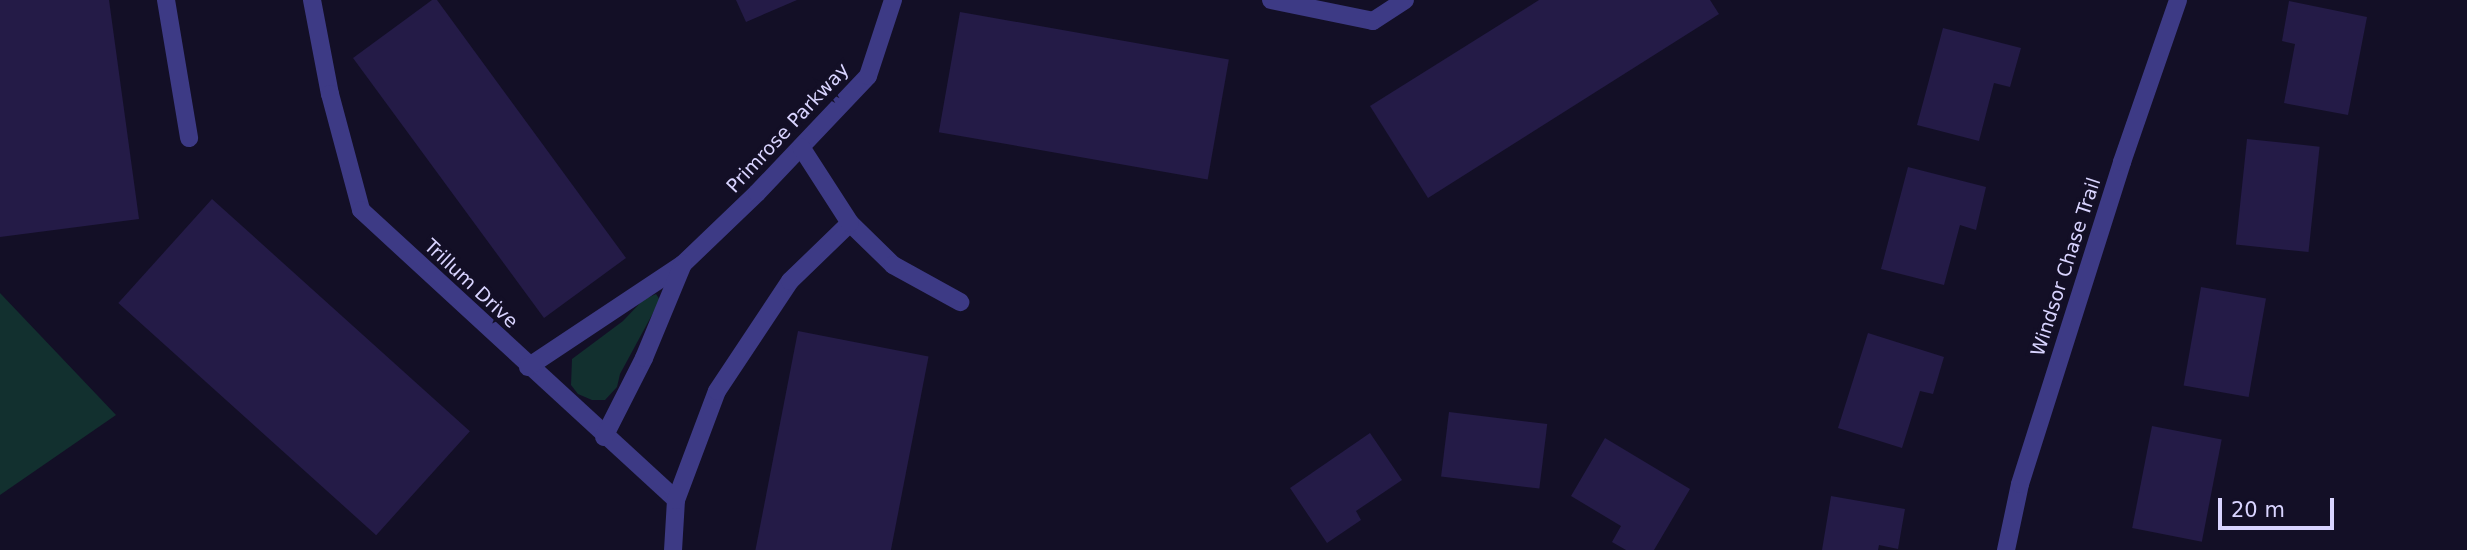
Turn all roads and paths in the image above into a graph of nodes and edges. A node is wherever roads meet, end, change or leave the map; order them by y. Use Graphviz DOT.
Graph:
graph roads {
  1 [pos="166,0"];
  2 [pos="312,0"];
  3 [pos="893,0"];
  4 [pos="1272,0"];
  5 [pos="1405,0"];
  6 [pos="2178,0"];
  7 [pos="188,138"];
  8 [pos="801,147"];
  9 [pos="850,223"];
  10 [pos="683,264"];
  11 [pos="960,302"];
  12 [pos="528,367"];
  13 [pos="604,436"];
  14 [pos="676,500"];
  15 [pos="673,550"];
  16 [pos="2006,550"];
  1 -- 7 [label="street"];
  2 -- 12 [label="street, Trillum Drive"];
  3 -- 8 [label="street, Primrose Parkway"];
  4 -- 5 [label="street"];
  6 -- 16 [label="street, Windsor Chase Trail"];
  8 -- 9 [label="street"];
  8 -- 10 [label="street, Primrose Parkway"];
  9 -- 11 [label="street"];
  9 -- 14 [label="street"];
  10 -- 12 [label="street, Primrose Parkway"];
  10 -- 13 [label="street, Primrose Parkway"];
  12 -- 13 [label="street, Trillum Drive"];
  13 -- 14 [label="street, Trillum Drive"];
  14 -- 15 [label="street"];
}
